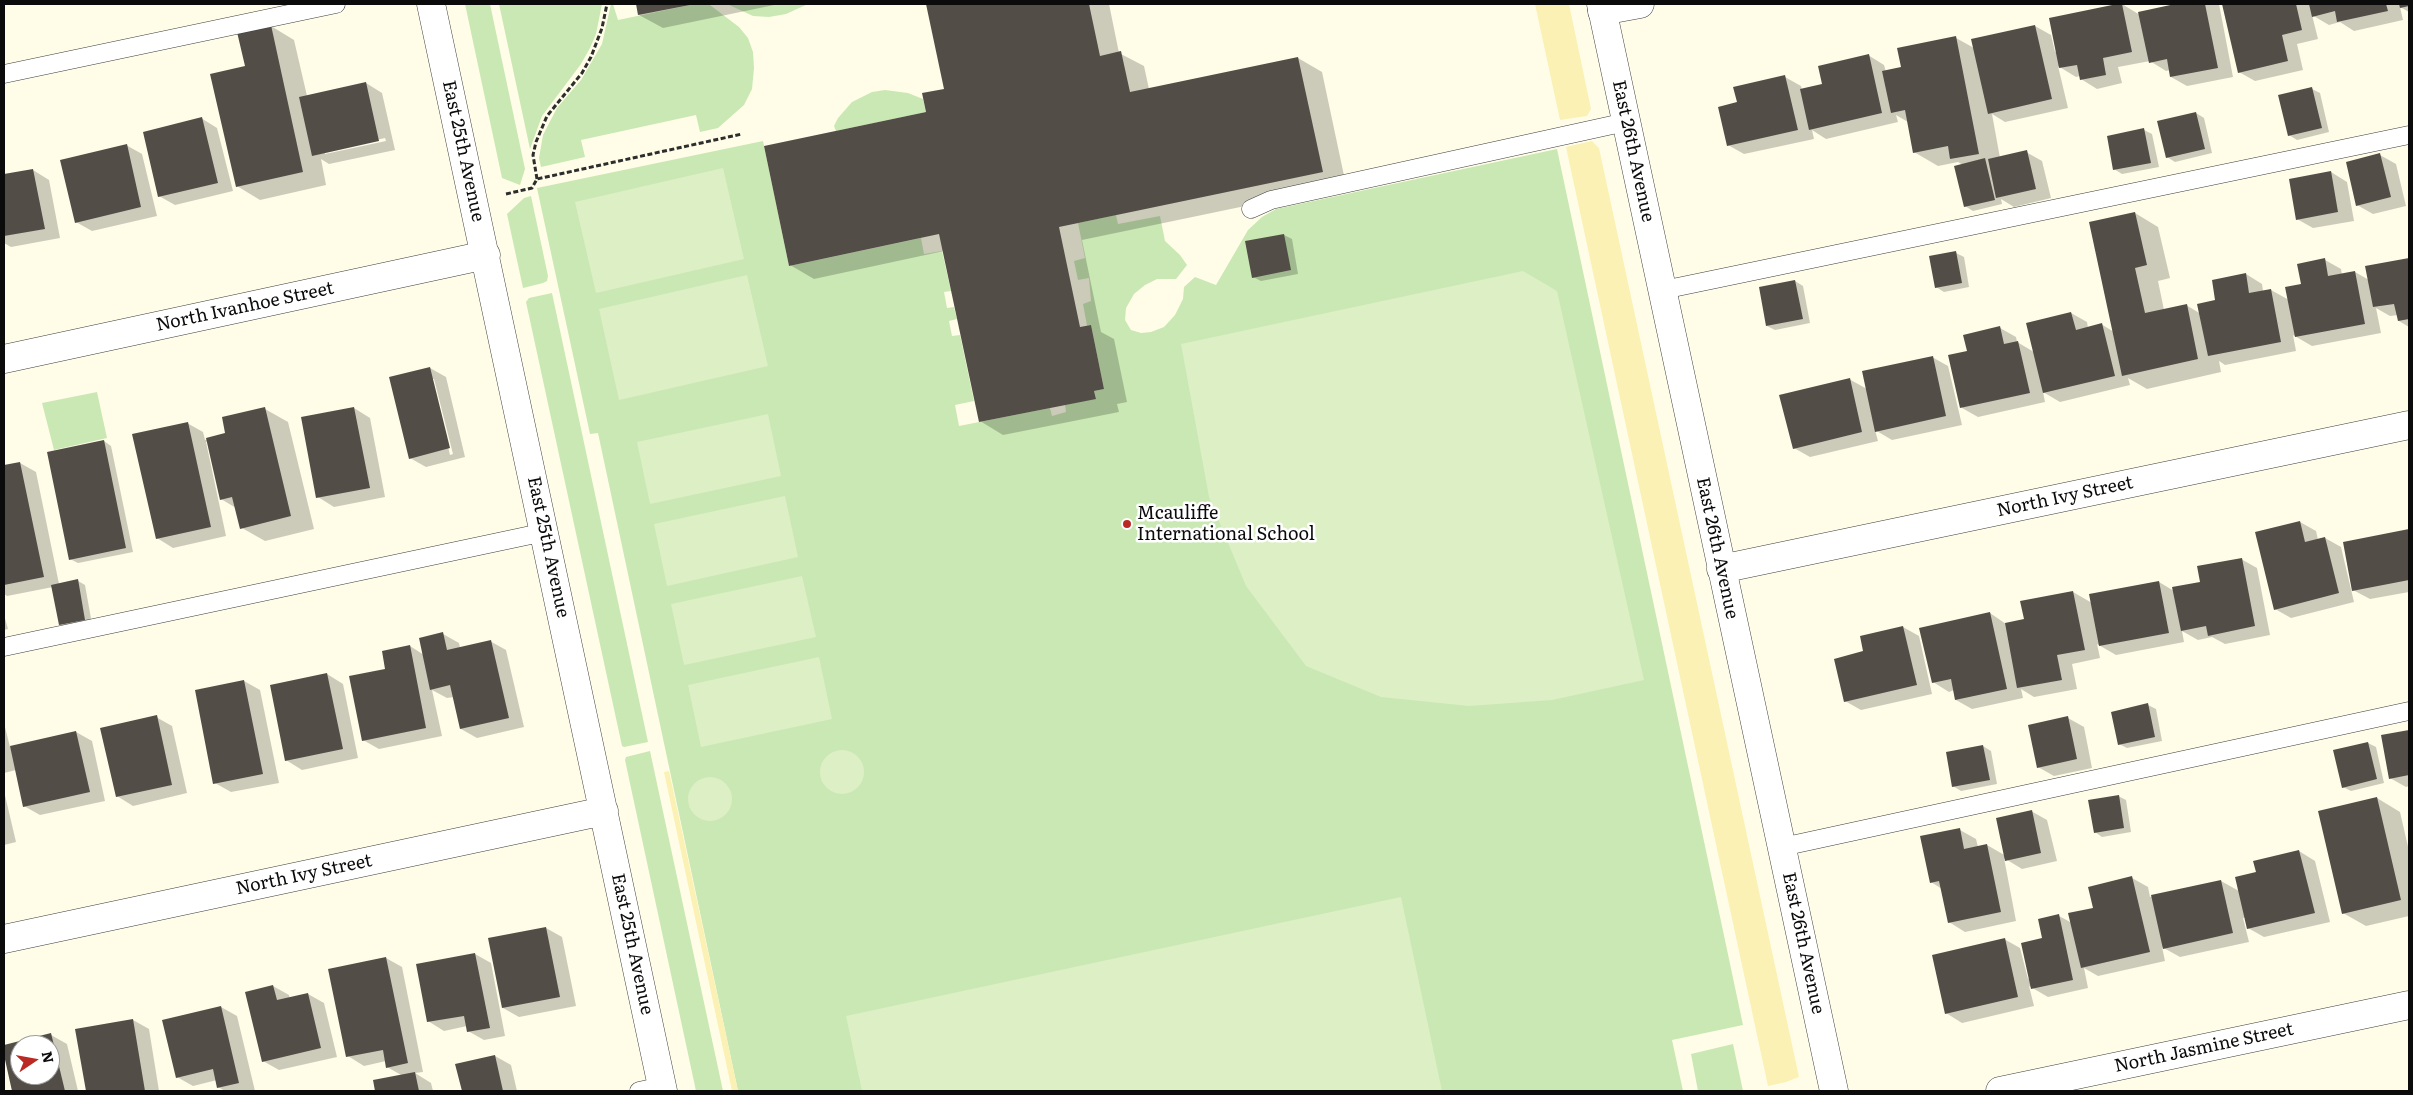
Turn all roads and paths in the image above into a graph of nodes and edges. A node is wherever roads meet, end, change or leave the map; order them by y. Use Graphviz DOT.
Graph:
graph roads {
  1 [pos="336,4"];
  2 [pos="431,4"];
  3 [pos="607,4"];
  4 [pos="1640,4"];
  5 [pos="1601,8"];
  6 [pos="4,74"];
  7 [pos="1626,122"];
  8 [pos="742,134"];
  9 [pos="2409,135"];
  10 [pos="537,179"];
  11 [pos="503,195"];
  12 [pos="1251,209"];
  13 [pos="486,255"];
  14 [pos="1663,290"];
  15 [pos="4,359"];
  16 [pos="2409,425"];
  17 [pos="545,532"];
  18 [pos="1722,569"];
  19 [pos="4,646"];
  20 [pos="2409,711"];
  21 [pos="604,811"];
  22 [pos="1782,847"];
  23 [pos="4,939"];
  24 [pos="2409,1005"];
  25 [pos="655,1090"];
  26 [pos="1834,1091"];
  27 [pos="2000,1091"];
  1 -- 6 [label="lane"];
  2 -- 13 [label="street, East 25th Avenue"];
  3 -- 10 [label="path"];
  4 -- 5 [label="street"];
  5 -- 7 [label="street, East 26th Avenue"];
  7 -- 12 [label="lane"];
  7 -- 14 [label="street, East 26th Avenue"];
  8 -- 10 [label="path"];
  9 -- 14 [label="lane"];
  10 -- 11 [label="path"];
  13 -- 15 [label="street, North Ivanhoe Street"];
  13 -- 17 [label="street, East 25th Avenue"];
  14 -- 18 [label="street, East 26th Avenue"];
  16 -- 18 [label="street, North Ivy Street"];
  17 -- 19 [label="lane"];
  17 -- 21 [label="street, East 25th Avenue"];
  18 -- 22 [label="street, East 26th Avenue"];
  20 -- 22 [label="lane"];
  21 -- 23 [label="street, North Ivy Street"];
  21 -- 25 [label="street, East 25th Avenue"];
  22 -- 26 [label="street, East 26th Avenue"];
  24 -- 27 [label="street, North Jasmine Street"];
}
